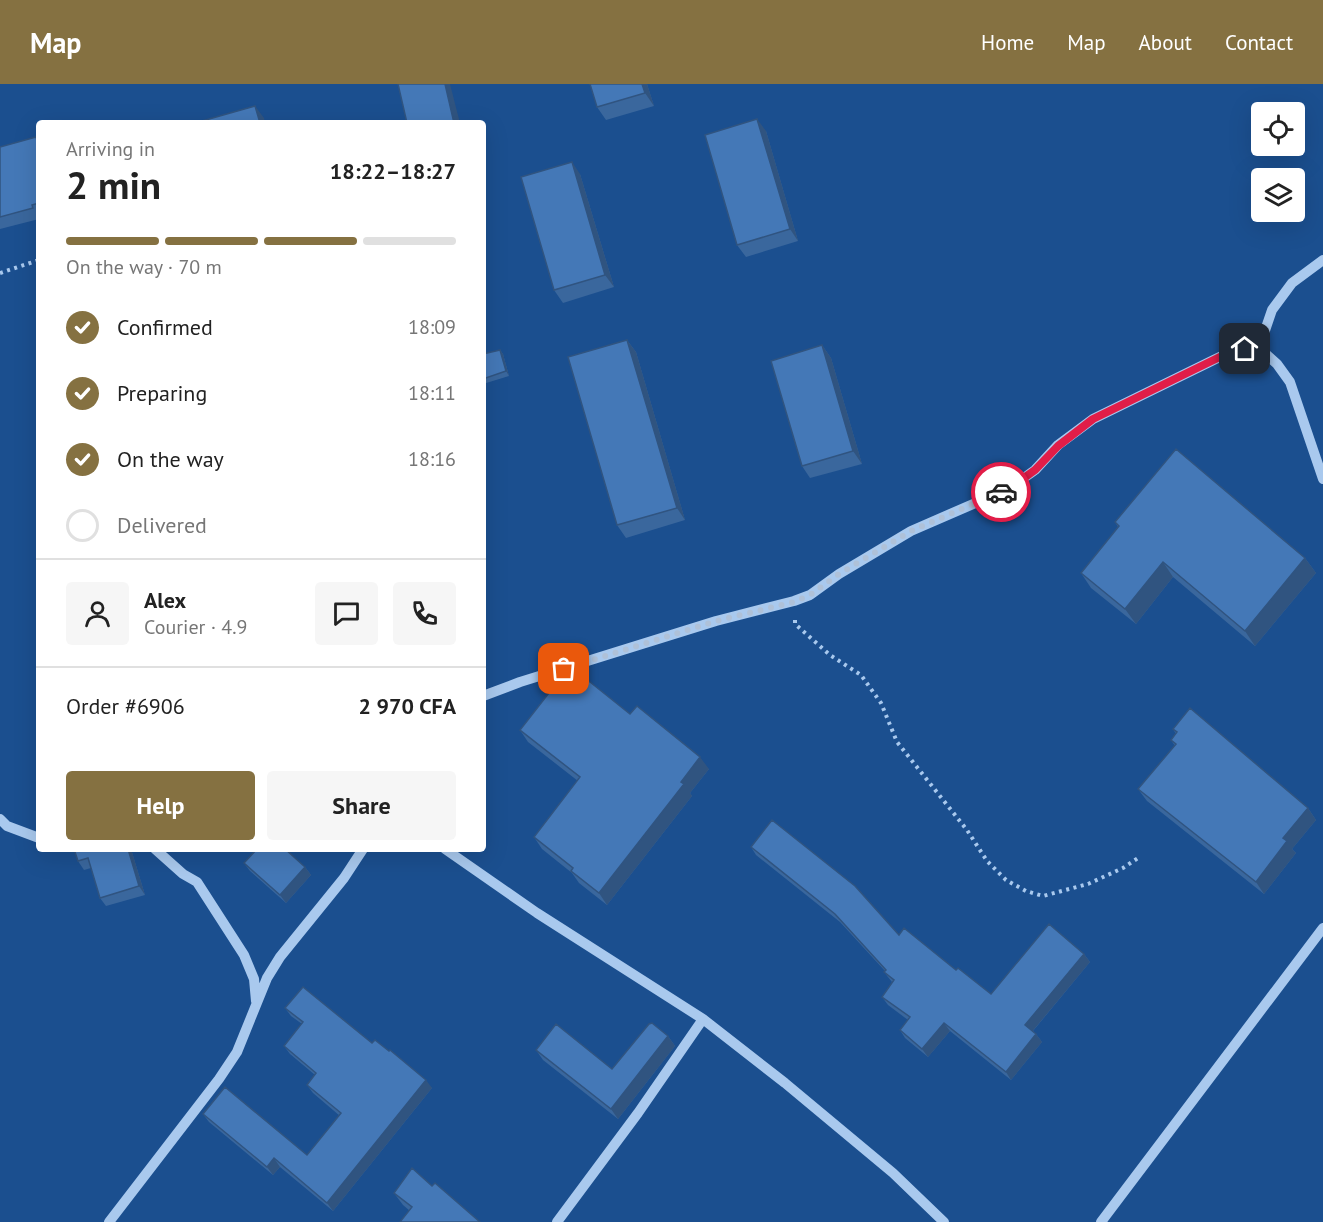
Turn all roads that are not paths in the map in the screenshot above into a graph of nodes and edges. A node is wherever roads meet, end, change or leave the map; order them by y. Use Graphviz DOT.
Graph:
graph roads {
  1 [pos="1323,260"];
  2 [pos="1259,348"];
  3 [pos="1323,479"];
  4 [pos="486,695"];
  5 [pos="0,819"];
  6 [pos="36,837"];
  7 [pos="158,852"];
  8 [pos="361,852"];
  9 [pos="449,852"];
  10 [pos="1323,928"];
  11 [pos="256,1001"];
  12 [pos="703,1019"];
  13 [pos="109,1222"];
  14 [pos="556,1222"];
  15 [pos="944,1222"];
  16 [pos="1101,1222"];
  1 -- 2 [label="street"];
  2 -- 3 [label="street"];
  2 -- 4 [label="street"];
  5 -- 6 [label="street"];
  7 -- 11 [label="street"];
  8 -- 11 [label="street"];
  9 -- 12 [label="street"];
  10 -- 16 [label="street"];
  11 -- 13 [label="street"];
  12 -- 14 [label="street"];
  12 -- 15 [label="street"];
}
